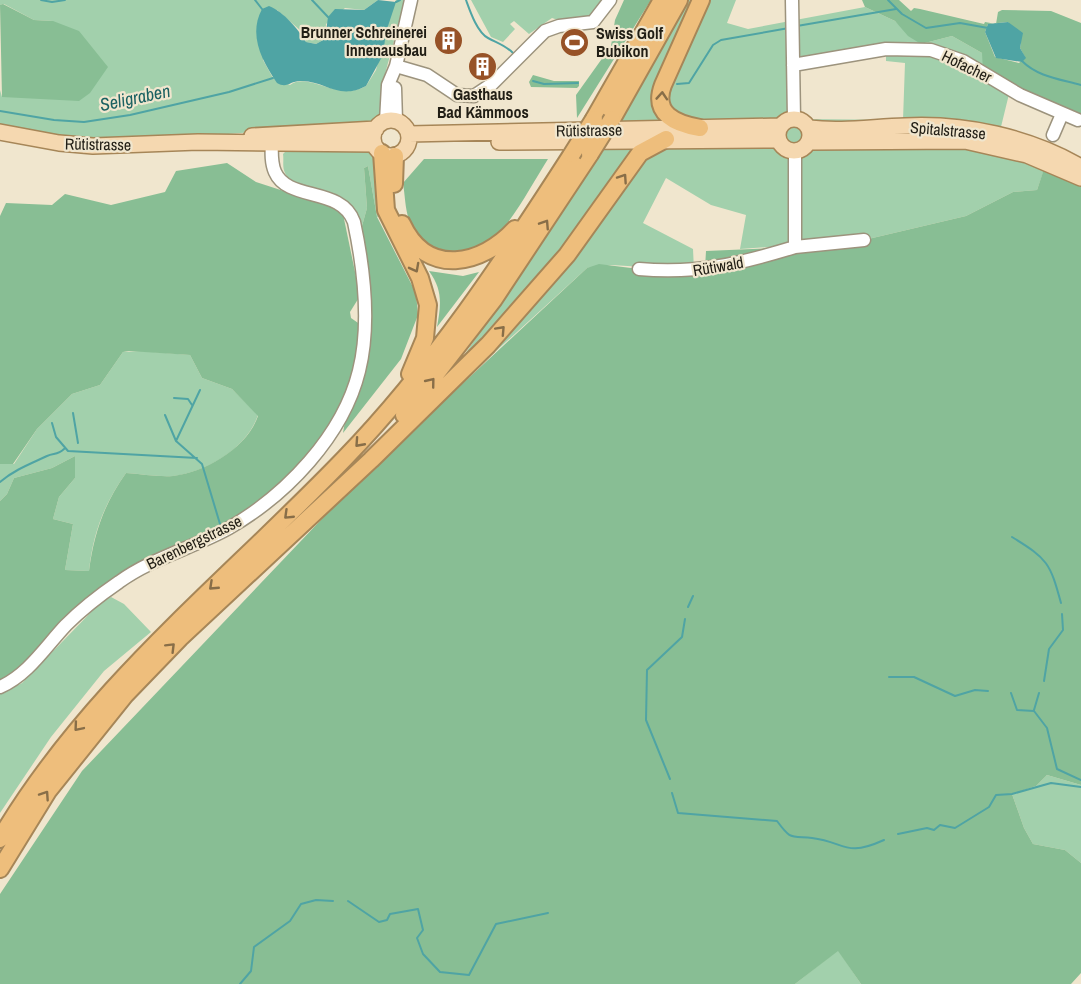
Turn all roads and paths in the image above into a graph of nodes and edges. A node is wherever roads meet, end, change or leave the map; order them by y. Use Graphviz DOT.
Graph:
graph roads {
  1 [pos="411,0"];
  2 [pos="610,0"];
  3 [pos="662,0"];
  4 [pos="679,0"];
  5 [pos="700,0"];
  6 [pos="792,0"];
  7 [pos="793,65"];
  8 [pos="396,66"];
  9 [pos="1062,114"];
  10 [pos="794,118"];
  11 [pos="1078,120"];
  12 [pos="700,129"];
  13 [pos="0,132"];
  14 [pos="779,133"];
  15 [pos="809,135"];
  16 [pos="1053,135"];
  17 [pos="661,136"];
  18 [pos="385,137"];
  19 [pos="272,139"];
  20 [pos="409,139"];
  21 [pos="795,151"];
  22 [pos="1081,167"];
  23 [pos="1081,178"];
  24 [pos="548,192"];
  25 [pos="864,240"];
  26 [pos="795,247"];
  27 [pos="639,269"];
  28 [pos="397,401"];
  29 [pos="291,533"];
  30 [pos="0,687"];
  31 [pos="0,839"];
  32 [pos="0,869"];
  1 -- 8 [label="street"];
  2 -- 8 [label="street"];
  3 -- 24 [label="highway, bridge"];
  29 -- 4 [label="highway, one-way, bridge"];
  12 -- 5 [label="highway, one-way"];
  6 -- 7 [label="street"];
  7 -- 9 [label="street, Hofacher"];
  7 -- 10 [label="street"];
  8 -- 18 [label="street"];
  9 -- 11 [label="street, Hofacher"];
  9 -- 16 [label="street"];
  10 -- 14 [label="main road"];
  10 -- 15 [label="main road"];
  12 -- 14 [label="main road"];
  12 -- 17 [label="main road"];
  13 -- 19 [label="main road, Rütistrasse"];
  14 -- 17 [label="main road"];
  14 -- 21 [label="main road"];
  15 -- 21 [label="main road"];
  15 -- 22 [label="main road, Spitalstrasse"];
  15 -- 23 [label="main road, Spitalstrasse"];
  17 -- 20 [label="main road, Rütistrasse"];
  29 -- 17 [label="highway, one-way"];
  18 -- 19 [label="main road, Rütistrasse"];
  18 -- 20 [label="main road"];
  18 -- 20 [label="main road"];
  18 -- 24 [label="highway"];
  18 -- 28 [label="highway, one-way"];
  19 -- 30 [label="street, Barenbergstrasse"];
  21 -- 26 [label="street"];
  24 -- 28 [label="highway"];
  25 -- 26 [label="street, Rütiwald"];
  26 -- 27 [label="street, Rütiwald"];
  28 -- 31 [label="highway, one-way"];
  32 -- 29 [label="highway, one-way"];
}
